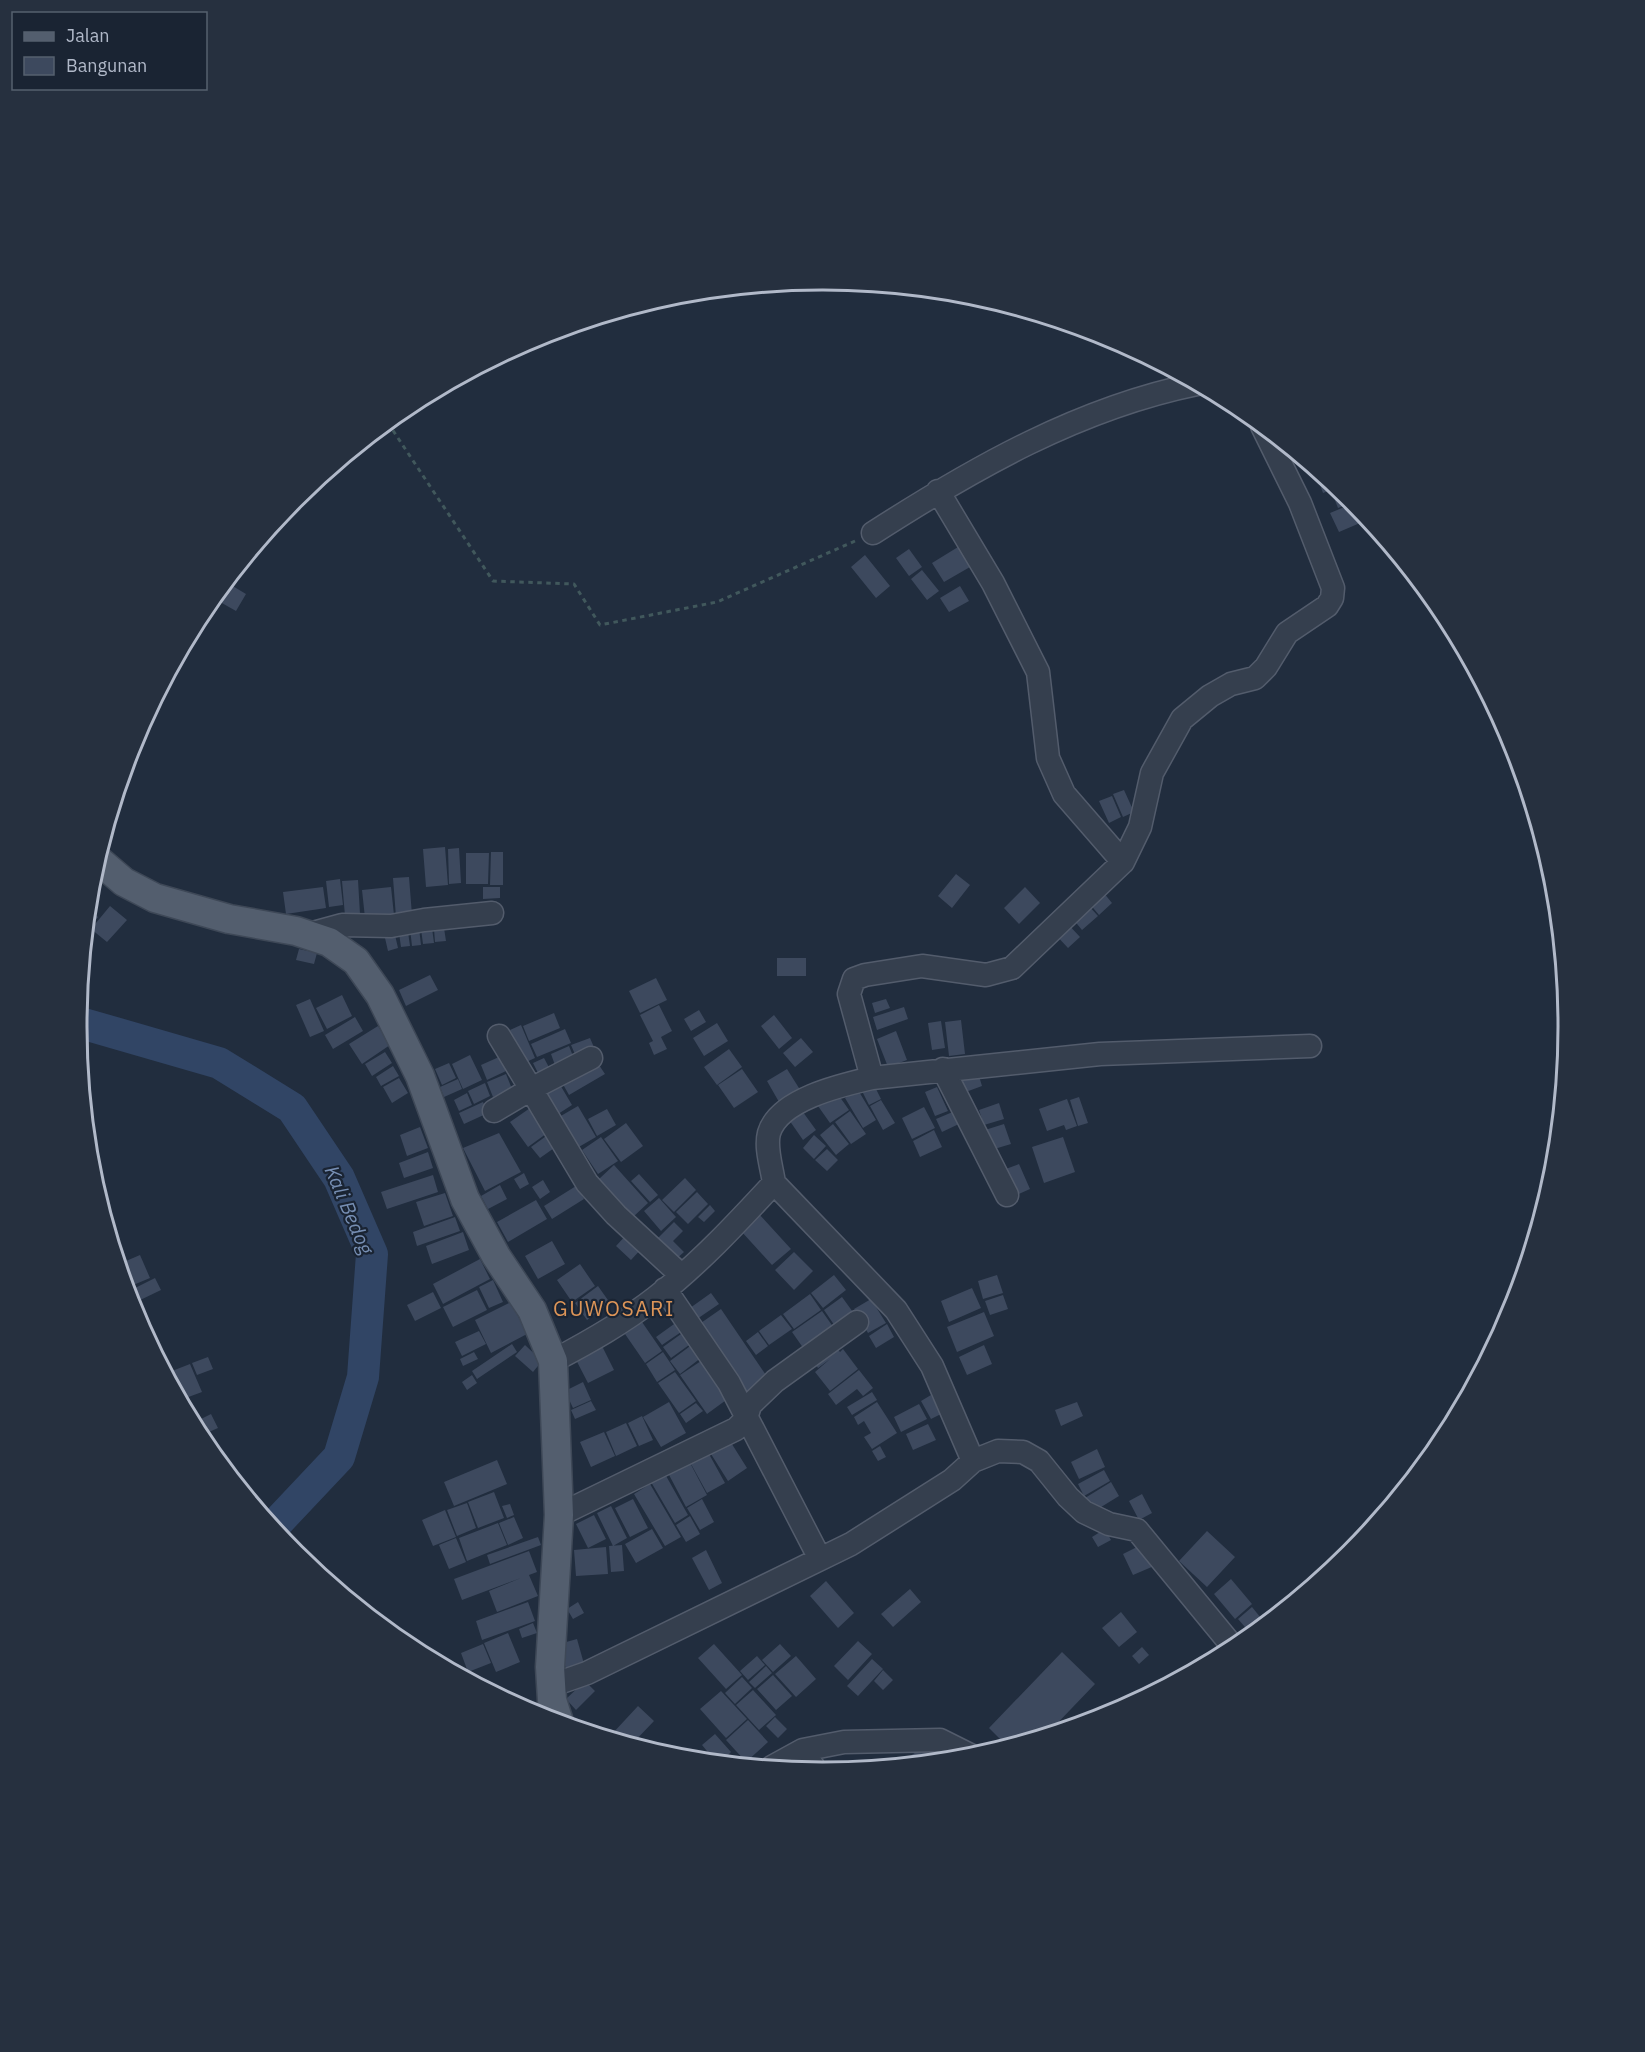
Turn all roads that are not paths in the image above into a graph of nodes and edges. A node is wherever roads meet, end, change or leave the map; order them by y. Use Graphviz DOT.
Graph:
graph roads {
  1 [pos="1185,386"];
  2 [pos="1270,442"];
  3 [pos="939,491"];
  4 [pos="873,533"];
  5 [pos="1123,862"];
  6 [pos="105,866"];
  7 [pos="492,913"];
  8 [pos="309,934"];
  9 [pos="499,1036"];
  10 [pos="1310,1046"];
  11 [pos="591,1058"];
  12 [pos="943,1069"];
  13 [pos="872,1078"];
  14 [pos="531,1089"];
  15 [pos="494,1111"];
  16 [pos="774,1183"];
  17 [pos="1007,1195"];
  18 [pos="673,1282"];
  19 [pos="857,1322"];
  20 [pos="553,1360"];
  21 [pos="746,1419"];
  22 [pos="973,1461"];
  23 [pos="559,1515"];
  24 [pos="820,1559"];
  25 [pos="1228,1640"];
  26 [pos="550,1686"];
  27 [pos="556,1711"];
  28 [pos="957,1749"];
  29 [pos="803,1750"];
  30 [pos="784,1760"];
  31 [pos="810,1762"];
  1 -- 3 [label="street"];
  2 -- 5 [label="street"];
  3 -- 4 [label="street"];
  3 -- 5 [label="street"];
  5 -- 13 [label="street"];
  6 -- 8 [label="main road"];
  7 -- 8 [label="street"];
  8 -- 20 [label="main road"];
  9 -- 14 [label="street"];
  10 -- 12 [label="street"];
  11 -- 14 [label="street"];
  12 -- 13 [label="street"];
  12 -- 17 [label="street"];
  13 -- 16 [label="street"];
  14 -- 15 [label="street"];
  14 -- 18 [label="street"];
  16 -- 18 [label="street"];
  16 -- 22 [label="street"];
  18 -- 20 [label="street"];
  18 -- 21 [label="street"];
  19 -- 21 [label="street"];
  20 -- 23 [label="main road"];
  21 -- 23 [label="street"];
  21 -- 24 [label="street"];
  22 -- 24 [label="street"];
  22 -- 25 [label="street"];
  23 -- 26 [label="main road"];
  24 -- 26 [label="street"];
  26 -- 27 [label="main road"];
  28 -- 29 [label="street"];
  29 -- 30 [label="street"];
  29 -- 31 [label="street"];
}
